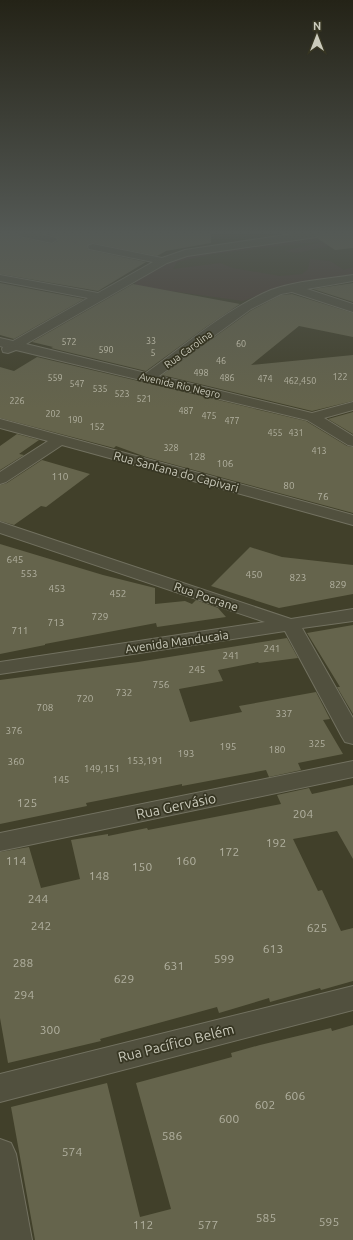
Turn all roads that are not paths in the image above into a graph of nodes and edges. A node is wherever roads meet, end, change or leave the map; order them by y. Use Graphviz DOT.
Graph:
graph roads {
  1 [pos="72,292"];
  2 [pos="108,292"];
  3 [pos="278,292"];
  4 [pos="305,292"];
  5 [pos="99,297"];
  6 [pos="353,308"];
  7 [pos="0,342"];
  8 [pos="14,345"];
  9 [pos="0,353"];
  10 [pos="148,378"];
  11 [pos="353,406"];
  12 [pos="312,417"];
  13 [pos="0,423"];
  14 [pos="59,440"];
  15 [pos="353,442"];
  16 [pos="0,479"];
  17 [pos="353,520"];
  18 [pos="0,527"];
  19 [pos="353,615"];
  20 [pos="291,625"];
  21 [pos="0,668"];
  22 [pos="353,736"];
  23 [pos="353,769"];
  24 [pos="0,842"];
  25 [pos="353,998"];
  26 [pos="0,1088"];
  27 [pos="0,1154"];
  28 [pos="15,1240"];
  1 -- 5 [label="street"];
  2 -- 5 [label="street"];
  3 -- 10 [label="street, Rua Carolina"];
  4 -- 6 [label="street"];
  5 -- 8 [label="street"];
  7 -- 8 [label="street, Avenida Rio Negro"];
  8 -- 9 [label="street"];
  8 -- 10 [label="street, Avenida Rio Negro"];
  10 -- 12 [label="street, Avenida Rio Negro"];
  11 -- 12 [label="street"];
  12 -- 15 [label="street, Avenida Rio Negro"];
  13 -- 14 [label="street, Rua Santana do Capivari"];
  14 -- 16 [label="street"];
  14 -- 17 [label="street, Rua Santana do Capivari"];
  18 -- 20 [label="street, Rua Pocrane"];
  19 -- 20 [label="street, Avenida Manducaia"];
  20 -- 21 [label="street, Avenida Manducaia"];
  20 -- 22 [label="street"];
  23 -- 24 [label="street, Rua Gervásio"];
  25 -- 26 [label="street, Rua Pacífico Belém"];
  27 -- 28 [label="street"];
}
